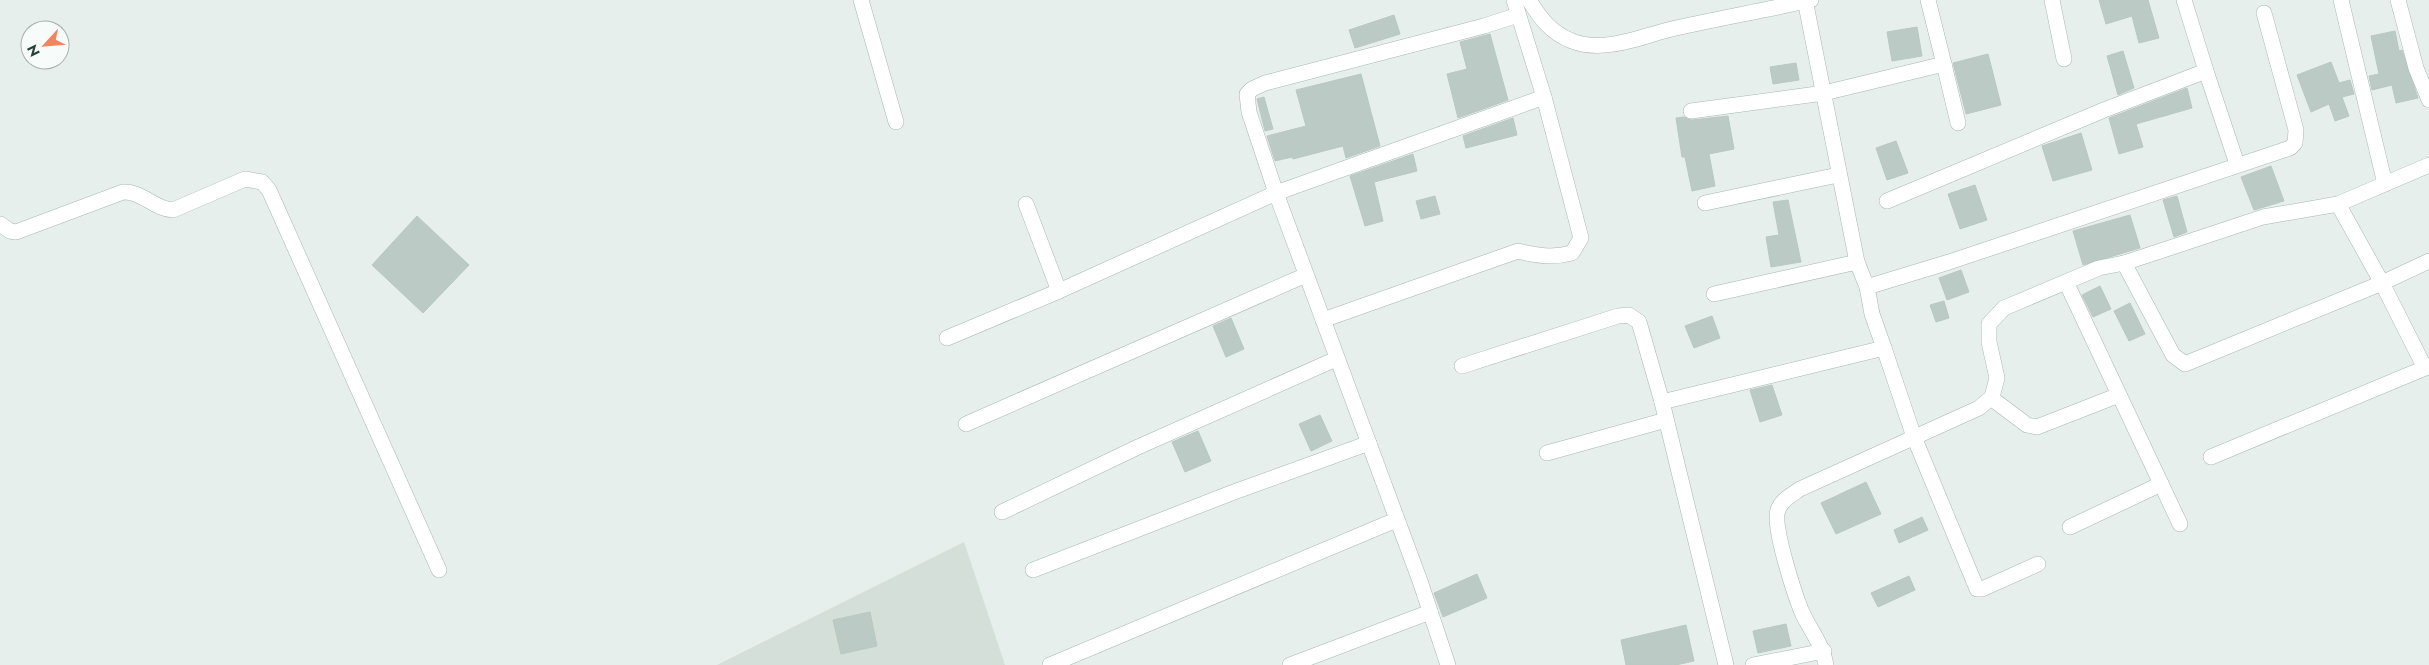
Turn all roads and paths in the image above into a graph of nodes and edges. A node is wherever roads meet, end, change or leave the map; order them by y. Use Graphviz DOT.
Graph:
graph roads {
  1 [pos="861,0"];
  2 [pos="1807,0"];
  3 [pos="1928,0"];
  4 [pos="2052,0"];
  5 [pos="2184,0"];
  6 [pos="2341,0"];
  7 [pos="2398,0"];
  8 [pos="1519,4"];
  9 [pos="2264,13"];
  10 [pos="2064,59"];
  11 [pos="1944,64"];
  12 [pos="2206,71"];
  13 [pos="1824,93"];
  14 [pos="1544,97"];
  15 [pos="2429,100"];
  16 [pos="1691,111"];
  17 [pos="896,122"];
  18 [pos="1958,123"];
  19 [pos="2237,164"];
  20 [pos="2429,165"];
  21 [pos="1838,175"];
  22 [pos="2385,184"];
  23 [pos="1276,193"];
  24 [pos="1887,201"];
  25 [pos="1706,203"];
  26 [pos="1026,204"];
  27 [pos="2338,204"];
  28 [pos="0,224"];
  29 [pos="2429,261"];
  30 [pos="1857,262"];
  31 [pos="2124,263"];
  32 [pos="1306,274"];
  33 [pos="2066,282"];
  34 [pos="2382,284"];
  35 [pos="1867,287"];
  36 [pos="1059,291"];
  37 [pos="1714,294"];
  38 [pos="1323,320"];
  39 [pos="948,338"];
  40 [pos="1884,348"];
  41 [pos="1336,359"];
  42 [pos="1462,366"];
  43 [pos="2427,367"];
  44 [pos="2119,396"];
  45 [pos="1991,398"];
  46 [pos="1662,402"];
  47 [pos="1666,420"];
  48 [pos="966,424"];
  49 [pos="1914,437"];
  50 [pos="1368,443"];
  51 [pos="1547,453"];
  52 [pos="2211,457"];
  53 [pos="2161,484"];
  54 [pos="1002,512"];
  55 [pos="1396,520"];
  56 [pos="2180,524"];
  57 [pos="2070,527"];
  58 [pos="2038,564"];
  59 [pos="439,570"];
  60 [pos="1033,570"];
  61 [pos="1430,612"];
  62 [pos="1825,658"];
  63 [pos="1050,665"];
  64 [pos="1290,665"];
  65 [pos="1448,665"];
  66 [pos="1726,665"];
  67 [pos="1753,665"];
  1 -- 17 [label="street"];
  2 -- 8 [label="street"];
  2 -- 13 [label="street"];
  3 -- 11 [label="street"];
  4 -- 10 [label="street"];
  5 -- 12 [label="street"];
  6 -- 22 [label="street"];
  7 -- 15 [label="street"];
  8 -- 14 [label="street"];
  8 -- 23 [label="street"];
  9 -- 19 [label="street"];
  11 -- 13 [label="street"];
  11 -- 18 [label="street"];
  12 -- 19 [label="street"];
  12 -- 24 [label="street"];
  13 -- 16 [label="street"];
  13 -- 21 [label="street"];
  14 -- 23 [label="street"];
  14 -- 38 [label="street"];
  19 -- 35 [label="street"];
  20 -- 22 [label="street"];
  21 -- 25 [label="street"];
  21 -- 30 [label="street"];
  22 -- 27 [label="street"];
  23 -- 32 [label="street"];
  23 -- 36 [label="street"];
  26 -- 36 [label="street"];
  27 -- 31 [label="street"];
  27 -- 34 [label="street"];
  28 -- 59 [label="street"];
  29 -- 34 [label="street"];
  30 -- 35 [label="street"];
  30 -- 37 [label="street"];
  31 -- 33 [label="street"];
  31 -- 34 [label="street"];
  32 -- 38 [label="street"];
  32 -- 48 [label="street"];
  33 -- 44 [label="street"];
  33 -- 45 [label="street"];
  34 -- 43 [label="street"];
  35 -- 40 [label="street"];
  36 -- 39 [label="street"];
  38 -- 41 [label="street"];
  40 -- 46 [label="street"];
  40 -- 49 [label="street"];
  41 -- 50 [label="street"];
  41 -- 54 [label="street"];
  42 -- 46 [label="street"];
  43 -- 52 [label="street"];
  44 -- 45 [label="street"];
  44 -- 53 [label="street"];
  45 -- 49 [label="street"];
  46 -- 47 [label="street"];
  47 -- 51 [label="street"];
  47 -- 66 [label="street"];
  49 -- 58 [label="street"];
  49 -- 62 [label="street"];
  50 -- 55 [label="street"];
  50 -- 60 [label="street"];
  53 -- 56 [label="street"];
  53 -- 57 [label="street"];
  55 -- 61 [label="street"];
  55 -- 63 [label="street"];
  61 -- 64 [label="street"];
  61 -- 65 [label="street"];
  62 -- 67 [label="street"];
}
